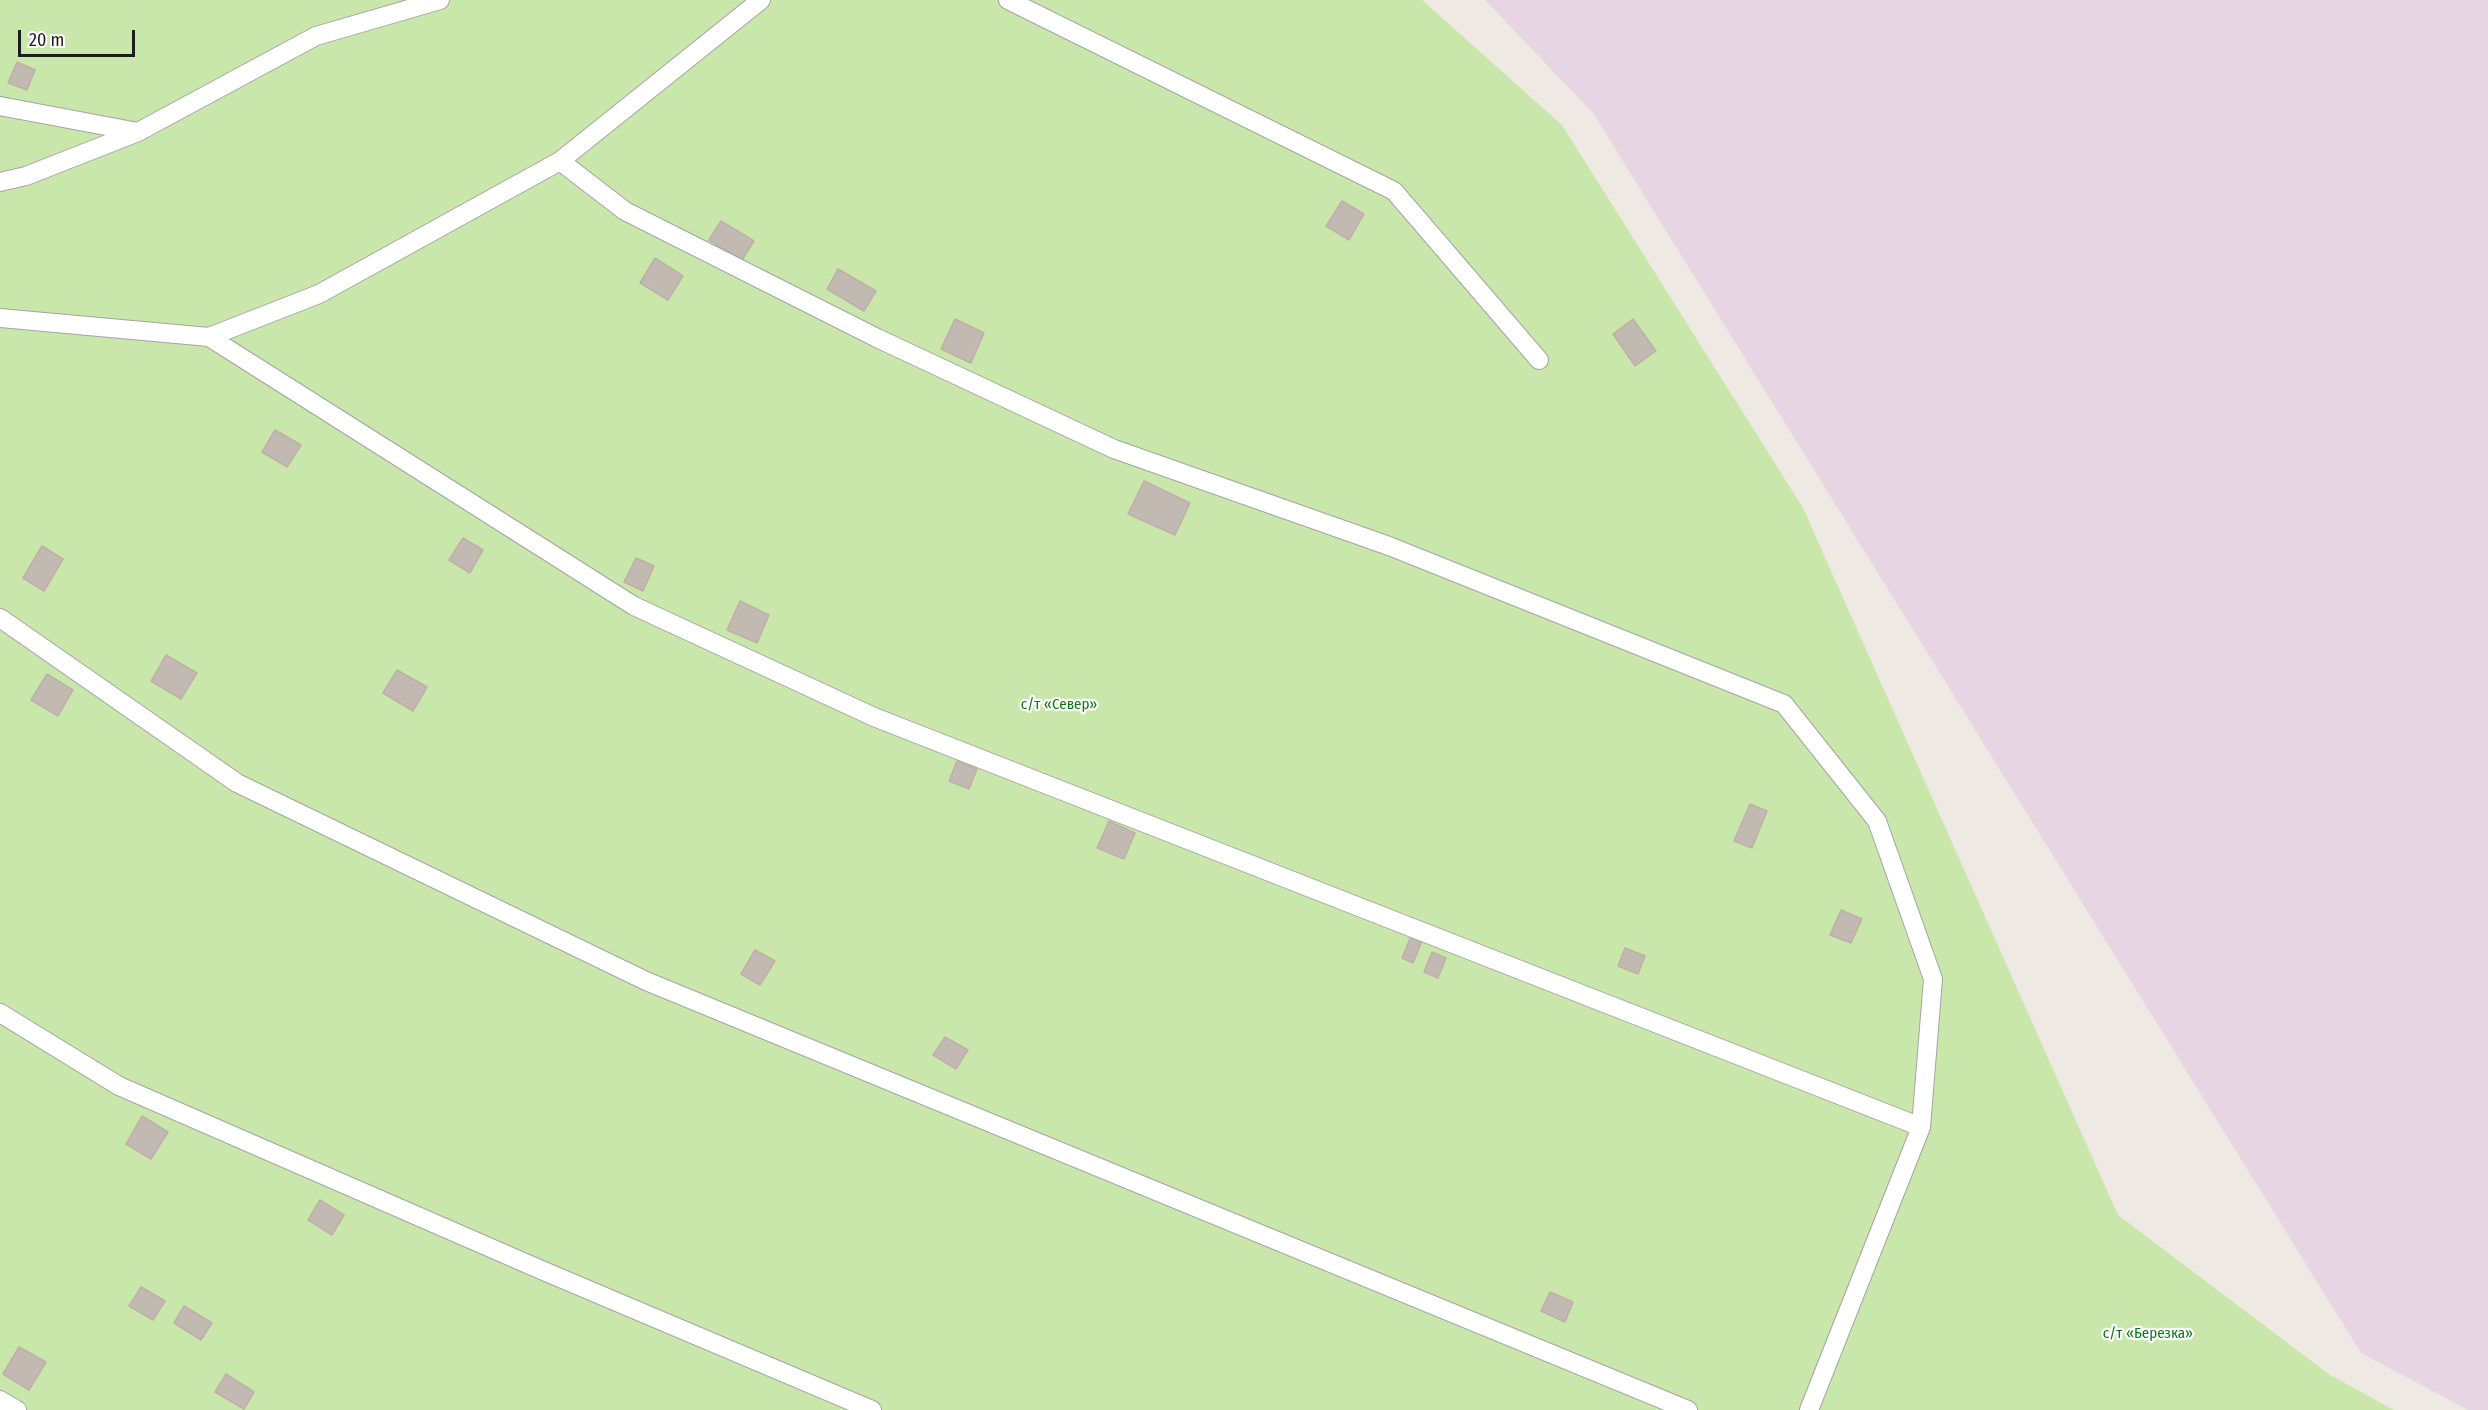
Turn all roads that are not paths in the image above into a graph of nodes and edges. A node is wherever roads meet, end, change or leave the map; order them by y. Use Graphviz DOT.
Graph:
graph roads {
  1 [pos="440,0"];
  2 [pos="761,0"];
  3 [pos="1008,0"];
  4 [pos="0,106"];
  5 [pos="138,132"];
  6 [pos="560,161"];
  7 [pos="0,182"];
  8 [pos="0,318"];
  9 [pos="209,337"];
  10 [pos="1539,360"];
  11 [pos="0,618"];
  12 [pos="0,1013"];
  13 [pos="1921,1127"];
  14 [pos="0,1400"];
  15 [pos="17,1410"];
  16 [pos="872,1410"];
  17 [pos="1688,1410"];
  18 [pos="1809,1410"];
  1 -- 5 [label="lane"];
  2 -- 6 [label="lane"];
  3 -- 10 [label="lane"];
  4 -- 5 [label="lane"];
  5 -- 7 [label="lane"];
  6 -- 9 [label="lane"];
  6 -- 13 [label="lane"];
  8 -- 9 [label="lane"];
  9 -- 13 [label="lane"];
  11 -- 17 [label="lane"];
  12 -- 16 [label="lane"];
  13 -- 18 [label="lane"];
  14 -- 15 [label="lane"];
}
